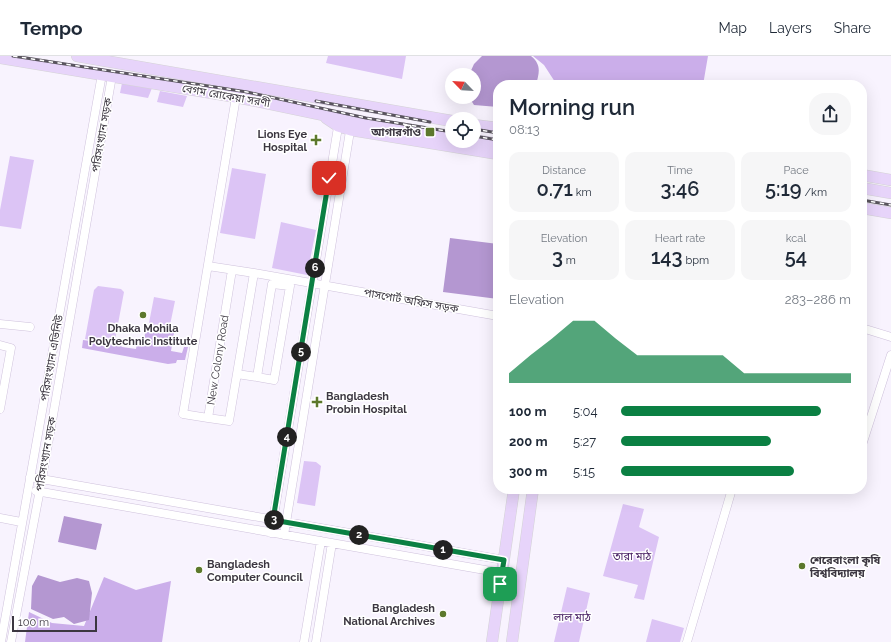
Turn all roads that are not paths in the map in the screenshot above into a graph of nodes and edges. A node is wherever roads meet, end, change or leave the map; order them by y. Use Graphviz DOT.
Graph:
graph roads {
  1 [pos="77,56"];
  2 [pos="0,60"];
  3 [pos="110,61"];
  4 [pos="107,75"];
  5 [pos="239,83"];
  6 [pos="236,97"];
  7 [pos="445,120"];
  8 [pos="338,122"];
  9 [pos="351,125"];
  10 [pos="481,126"];
  11 [pos="493,127"];
  12 [pos="445,135"];
  13 [pos="481,141"];
  14 [pos="493,143"];
  15 [pos="493,153"];
  16 [pos="867,176"];
  17 [pos="891,180"];
  18 [pos="867,183"];
  19 [pos="891,187"];
  20 [pos="867,189"];
  21 [pos="891,193"];
  22 [pos="867,209"];
  23 [pos="891,213"];
  24 [pos="208,266"];
  25 [pos="232,270"];
  26 [pos="254,273"];
  27 [pos="312,283"];
  28 [pos="325,286"];
  29 [pos="493,315"];
  30 [pos="0,324"];
  31 [pos="30,327"];
  32 [pos="867,330"];
  33 [pos="891,337"];
  34 [pos="0,345"];
  35 [pos="891,355"];
  36 [pos="216,371"];
  37 [pos="237,374"];
  38 [pos="257,377"];
  39 [pos="886,379"];
  40 [pos="891,385"];
  41 [pos="0,409"];
  42 [pos="290,416"];
  43 [pos="303,418"];
  44 [pos="867,432"];
  45 [pos="30,477"];
  46 [pos="42,479"];
  47 [pos="28,490"];
  48 [pos="40,492"];
  49 [pos="513,494"];
  50 [pos="532,494"];
  51 [pos="731,494"];
  52 [pos="0,518"];
  53 [pos="273,520"];
  54 [pos="21,522"];
  55 [pos="286,522"];
  56 [pos="271,533"];
  57 [pos="284,535"];
  58 [pos="321,541"];
  59 [pos="332,543"];
  60 [pos="500,560"];
  61 [pos="499,576"];
  62 [pos="520,587"];
  63 [pos="1,642"];
  64 [pos="11,642"];
  65 [pos="304,642"];
  66 [pos="316,642"];
  67 [pos="492,642"];
  68 [pos="512,642"];
  69 [pos="687,642"];
  1 -- 3 [label="main road, বেগম রোকেয়া সরণী"];
  2 -- 4 [label="main road, বেগম রোকেয়া সরণী"];
  3 -- 4 [label="main road"];
  3 -- 5 [label="main road, বেগম রোকেয়া সরণী"];
  4 -- 6 [label="main road, বেগম রোকেয়া সরণী"];
  4 -- 45 [label="street, পরিসংখ্যান এভিনিউ"];
  4 -- 46 [label="street, পরিসংখ্যান সড়ক"];
  5 -- 6 [label="main road"];
  5 -- 7 [label="main road, বেগম রোকেয়া সরণী"];
  6 -- 8 [label="main road, বেগম রোকেয়া সরণী"];
  6 -- 24 [label="street, New Colony Road"];
  8 -- 9 [label="main road, বেগম রোকেয়া সরণী"];
  8 -- 27 [label="street"];
  9 -- 12 [label="main road, বেগম রোকেয়া সরণী"];
  9 -- 15 [label="main road"];
  9 -- 28 [label="street"];
  10 -- 11 [label="main road"];
  13 -- 14 [label="main road"];
  16 -- 17 [label="main road"];
  18 -- 19 [label="main road"];
  20 -- 21 [label="main road"];
  22 -- 23 [label="main road"];
  24 -- 25 [label="street"];
  24 -- 36 [label="street, New Colony Road"];
  25 -- 26 [label="street"];
  25 -- 36 [label="street, New Colony Road"];
  26 -- 27 [label="street"];
  26 -- 37 [label="street, New Colony Road"];
  27 -- 28 [label="street, পাসপোর্ট অফিস সড়ক"];
  27 -- 42 [label="street"];
  28 -- 29 [label="street, পাসপোর্ট অফিস সড়ক"];
  28 -- 43 [label="street"];
  30 -- 31 [label="street"];
  32 -- 33 [label="street"];
  34 -- 41 [label="street"];
  35 -- 39 [label="street"];
  36 -- 37 [label="street, New Colony Road"];
  37 -- 38 [label="street, New Colony Road"];
  38 -- 38 [label="street, New Colony Road"];
  39 -- 40 [label="street"];
  39 -- 44 [label="street"];
  42 -- 43 [label="street"];
  42 -- 53 [label="street"];
  43 -- 55 [label="street"];
  45 -- 46 [label="street"];
  45 -- 47 [label="street, পরিসংখ্যান এভিনিউ"];
  46 -- 48 [label="street, পরিসংখ্যান সড়ক"];
  46 -- 53 [label="street"];
  47 -- 48 [label="street"];
  47 -- 54 [label="street, পরিসংখ্যান এভিনিউ"];
  48 -- 56 [label="street"];
  48 -- 64 [label="street, পরিসংখ্যান সড়ক"];
  49 -- 60 [label="main road"];
  50 -- 62 [label="main road"];
  51 -- 69 [label="street"];
  52 -- 54 [label="street"];
  53 -- 55 [label="street"];
  53 -- 56 [label="street"];
  54 -- 63 [label="street, পরিসংখ্যান এভিনিউ"];
  55 -- 57 [label="street"];
  55 -- 60 [label="street"];
  56 -- 57 [label="street"];
  57 -- 58 [label="street"];
  58 -- 59 [label="street"];
  58 -- 65 [label="street"];
  59 -- 61 [label="street"];
  59 -- 66 [label="street"];
  60 -- 61 [label="main road"];
  61 -- 62 [label="street"];
  61 -- 67 [label="main road"];
  62 -- 68 [label="main road"];
}
